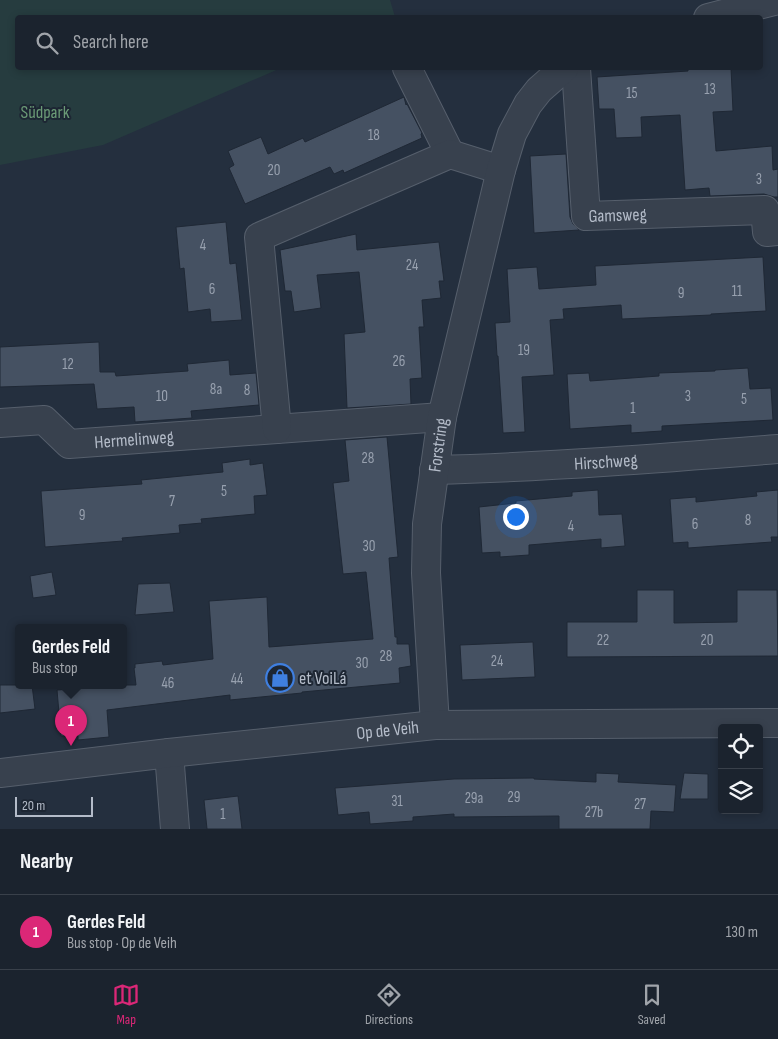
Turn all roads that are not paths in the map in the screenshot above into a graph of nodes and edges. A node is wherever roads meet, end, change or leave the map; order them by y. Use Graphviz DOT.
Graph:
graph roads {
  1 [pos="778,0"];
  2 [pos="720,15"];
  3 [pos="408,70"];
  4 [pos="562,70"];
  5 [pos="576,70"];
  6 [pos="450,154"];
  7 [pos="501,170"];
  8 [pos="778,231"];
  9 [pos="442,417"];
  10 [pos="0,424"];
  11 [pos="277,429"];
  12 [pos="778,449"];
  13 [pos="434,470"];
  14 [pos="778,723"];
  15 [pos="435,725"];
  16 [pos="168,753"];
  17 [pos="0,773"];
  18 [pos="175,829"];
  1 -- 2 [label="street"];
  3 -- 6 [label="street"];
  4 -- 7 [label="street, Forstring"];
  5 -- 8 [label="street, Gamsweg"];
  6 -- 7 [label="street"];
  6 -- 11 [label="street"];
  7 -- 9 [label="street, Forstring"];
  9 -- 11 [label="street, Hermelinweg"];
  9 -- 13 [label="street, Forstring"];
  10 -- 11 [label="street, Hermelinweg"];
  12 -- 13 [label="street, Hirschweg"];
  13 -- 15 [label="street, Forstring"];
  14 -- 15 [label="street, Op de Veih"];
  15 -- 16 [label="street, Op de Veih"];
  16 -- 17 [label="street, Op de Veih"];
  16 -- 18 [label="street"];
}
